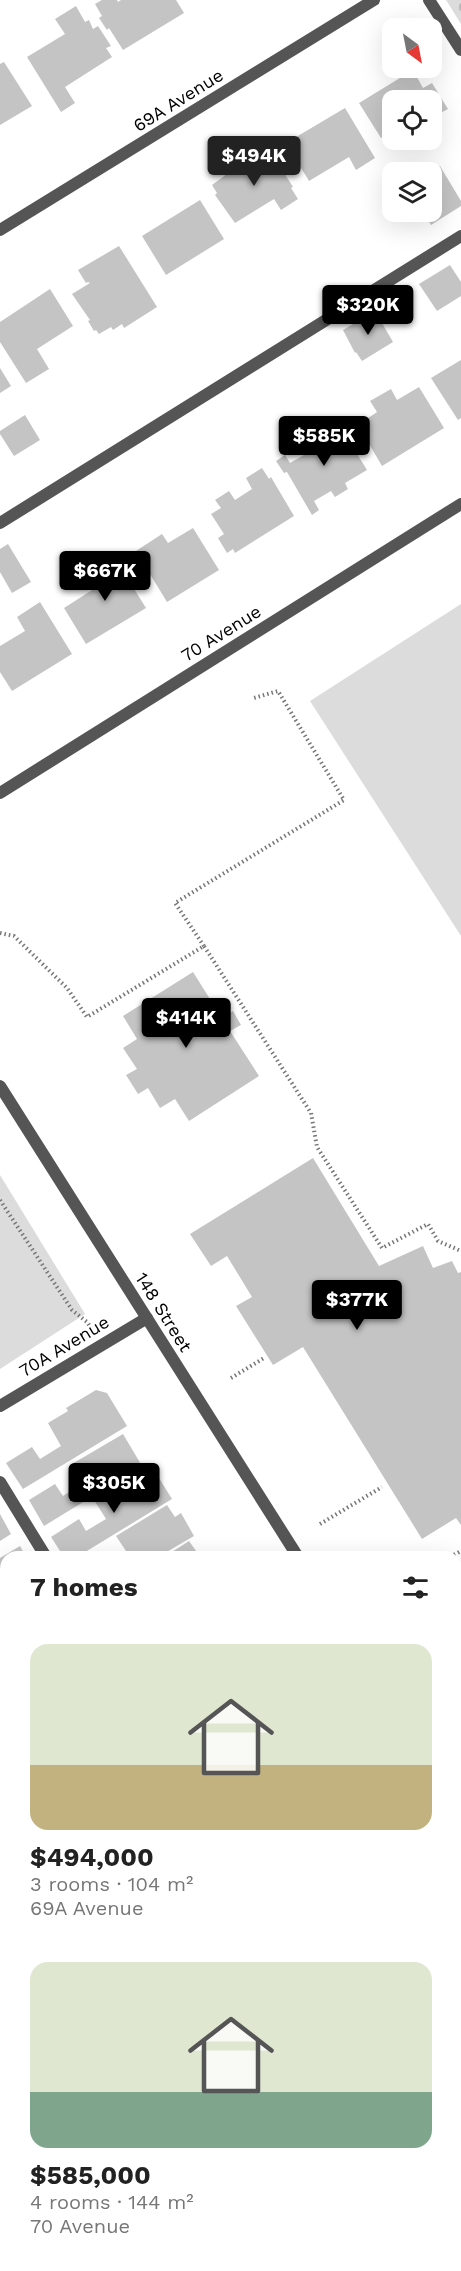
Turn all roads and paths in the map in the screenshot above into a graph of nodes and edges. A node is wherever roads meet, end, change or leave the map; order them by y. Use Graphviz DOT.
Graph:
graph roads {
  1 [pos="374,0"];
  2 [pos="429,0"];
  3 [pos="461,51"];
  4 [pos="0,230"];
  5 [pos="461,236"];
  6 [pos="461,504"];
  7 [pos="0,523"];
  8 [pos="254,698"];
  9 [pos="0,793"];
  10 [pos="0,933"];
  11 [pos="204,946"];
  12 [pos="0,1086"];
  13 [pos="0,1200"];
  14 [pos="461,1251"];
  15 [pos="147,1318"];
  16 [pos="95,1334"];
  17 [pos="264,1358"];
  18 [pos="231,1378"];
  19 [pos="0,1406"];
  20 [pos="0,1482"];
  21 [pos="382,1487"];
  22 [pos="320,1524"];
  23 [pos="42,1551"];
  24 [pos="294,1551"];
  1 -- 4 [label="street, 69A Avenue"];
  2 -- 3 [label="street"];
  5 -- 7 [label="street"];
  6 -- 9 [label="street, 70 Avenue"];
  8 -- 11 [label="path"];
  10 -- 11 [label="path"];
  11 -- 14 [label="path"];
  12 -- 15 [label="street, 148 Street"];
  13 -- 16 [label="path"];
  15 -- 19 [label="street, 70A Avenue"];
  15 -- 24 [label="street, 148 Street"];
  17 -- 18 [label="path"];
  20 -- 23 [label="street"];
  21 -- 22 [label="path"];
}
